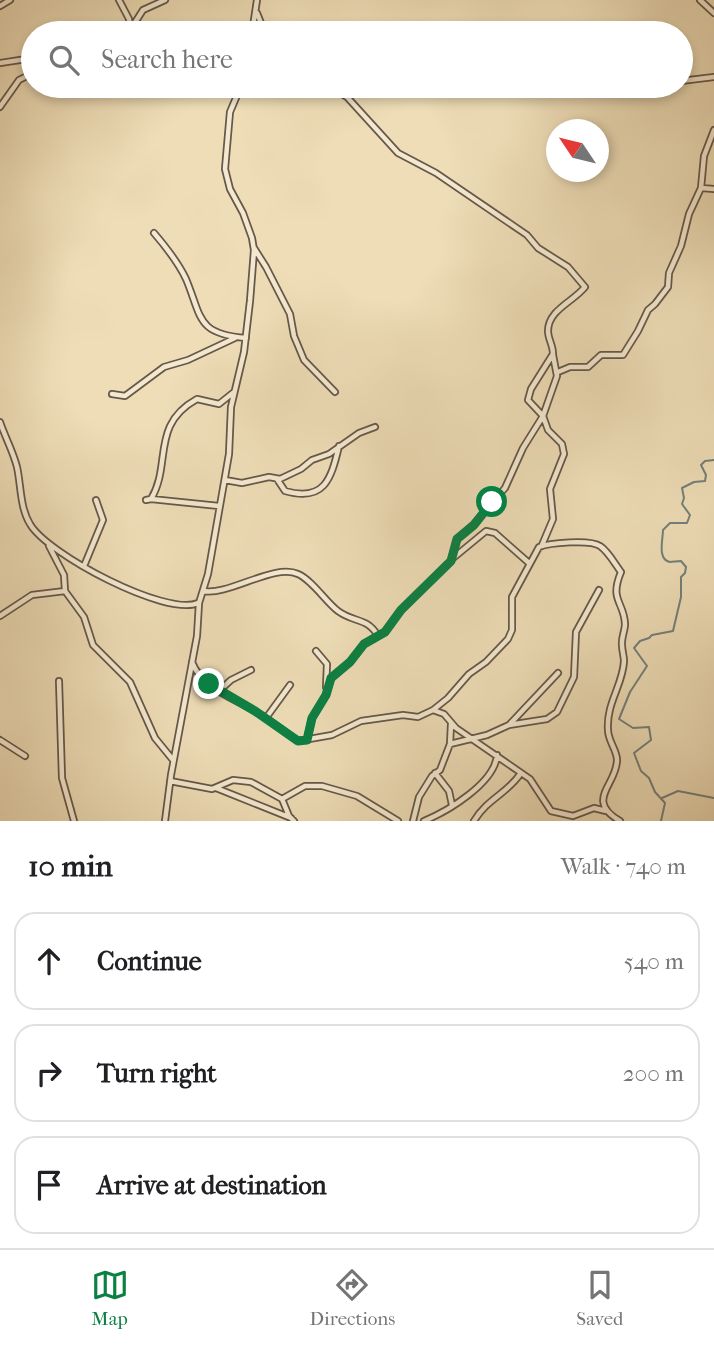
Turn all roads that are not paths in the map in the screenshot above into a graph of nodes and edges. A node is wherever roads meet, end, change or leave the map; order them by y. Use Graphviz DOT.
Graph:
graph roads {
  1 [pos="10,0"];
  2 [pos="119,0"];
  3 [pos="165,0"];
  4 [pos="257,0"];
  5 [pos="699,0"];
  6 [pos="0,6"];
  7 [pos="257,9"];
  8 [pos="714,13"];
  9 [pos="129,21"];
  10 [pos="135,21"];
  11 [pos="254,21"];
  12 [pos="261,21"];
  13 [pos="21,60"];
  14 [pos="0,63"];
  15 [pos="714,77"];
  16 [pos="21,79"];
  17 [pos="693,80"];
  18 [pos="236,98"];
  19 [pos="348,98"];
  20 [pos="0,107"];
  21 [pos="714,130"];
  22 [pos="701,188"];
  23 [pos="714,189"];
  24 [pos="154,233"];
  25 [pos="253,247"];
  26 [pos="235,338"];
  27 [pos="246,338"];
  28 [pos="553,354"];
  29 [pos="558,372"];
  30 [pos="235,392"];
  31 [pos="335,392"];
  32 [pos="112,394"];
  33 [pos="542,416"];
  34 [pos="0,422"];
  35 [pos="375,427"];
  36 [pos="339,446"];
  37 [pos="277,478"];
  38 [pos="225,480"];
  39 [pos="96,500"];
  40 [pos="219,506"];
  41 [pos="49,545"];
  42 [pos="542,545"];
  43 [pos="451,560"];
  44 [pos="529,563"];
  45 [pos="85,566"];
  46 [pos="599,590"];
  47 [pos="65,591"];
  48 [pos="203,591"];
  49 [pos="198,603"];
  50 [pos="0,615"];
  51 [pos="378,636"];
  52 [pos="316,651"];
  53 [pos="192,662"];
  54 [pos="251,670"];
  55 [pos="558,673"];
  56 [pos="59,681"];
  57 [pos="290,685"];
  58 [pos="219,691"];
  59 [pos="326,695"];
  60 [pos="433,710"];
  61 [pos="266,718"];
  62 [pos="451,723"];
  63 [pos="509,725"];
  64 [pos="474,739"];
  65 [pos="0,740"];
  66 [pos="307,740"];
  67 [pos="450,744"];
  68 [pos="497,755"];
  69 [pos="25,756"];
  70 [pos="174,760"];
  71 [pos="435,773"];
  72 [pos="521,773"];
  73 [pos="170,780"];
  74 [pos="215,788"];
  75 [pos="282,799"];
  76 [pos="452,805"];
  77 [pos="607,811"];
  78 [pos="164,820"];
  79 [pos="293,820"];
  80 [pos="74,821"];
  81 [pos="398,821"];
  82 [pos="413,821"];
  83 [pos="424,821"];
  84 [pos="474,821"];
  85 [pos="620,821"];
  1 -- 6 [label="street"];
  2 -- 9 [label="street"];
  3 -- 10 [label="street"];
  4 -- 7 [label="street"];
  5 -- 8 [label="street"];
  7 -- 11 [label="street"];
  7 -- 12 [label="street"];
  13 -- 14 [label="street"];
  15 -- 17 [label="street"];
  16 -- 20 [label="street"];
  18 -- 25 [label="street"];
  19 -- 28 [label="street"];
  21 -- 22 [label="street"];
  22 -- 23 [label="street"];
  22 -- 29 [label="street"];
  24 -- 26 [label="street"];
  25 -- 27 [label="street"];
  25 -- 31 [label="street"];
  26 -- 27 [label="street"];
  26 -- 32 [label="street"];
  27 -- 30 [label="street"];
  28 -- 29 [label="street"];
  28 -- 33 [label="street"];
  29 -- 33 [label="street"];
  30 -- 38 [label="street"];
  30 -- 40 [label="street"];
  33 -- 42 [label="street"];
  33 -- 43 [label="street"];
  34 -- 41 [label="street"];
  35 -- 36 [label="street"];
  36 -- 37 [label="street"];
  36 -- 37 [label="street"];
  37 -- 38 [label="street"];
  38 -- 40 [label="street"];
  39 -- 45 [label="street"];
  40 -- 48 [label="street"];
  41 -- 45 [label="street"];
  41 -- 47 [label="street"];
  42 -- 44 [label="street"];
  42 -- 77 [label="street"];
  43 -- 44 [label="street"];
  43 -- 51 [label="street"];
  44 -- 60 [label="street"];
  45 -- 49 [label="street"];
  46 -- 63 [label="street"];
  47 -- 50 [label="street"];
  47 -- 70 [label="street"];
  48 -- 49 [label="street"];
  48 -- 51 [label="street"];
  49 -- 53 [label="street"];
  51 -- 59 [label="street"];
  52 -- 59 [label="street"];
  53 -- 58 [label="street"];
  53 -- 70 [label="street"];
  54 -- 58 [label="street"];
  55 -- 63 [label="street"];
  56 -- 80 [label="street"];
  57 -- 61 [label="street"];
  58 -- 61 [label="street"];
  59 -- 66 [label="street"];
  60 -- 62 [label="street"];
  60 -- 66 [label="street"];
  61 -- 66 [label="street"];
  62 -- 64 [label="street"];
  62 -- 67 [label="street"];
  63 -- 64 [label="street"];
  64 -- 67 [label="street"];
  64 -- 68 [label="street"];
  65 -- 69 [label="street"];
  67 -- 71 [label="street"];
  68 -- 72 [label="street"];
  68 -- 76 [label="street"];
  70 -- 73 [label="street"];
  71 -- 76 [label="street"];
  71 -- 82 [label="street"];
  72 -- 77 [label="street"];
  72 -- 84 [label="street"];
  73 -- 74 [label="street"];
  73 -- 78 [label="street"];
  74 -- 75 [label="street"];
  74 -- 79 [label="street"];
  75 -- 79 [label="street"];
  75 -- 81 [label="street"];
  76 -- 83 [label="street"];
  77 -- 85 [label="street"];
}
